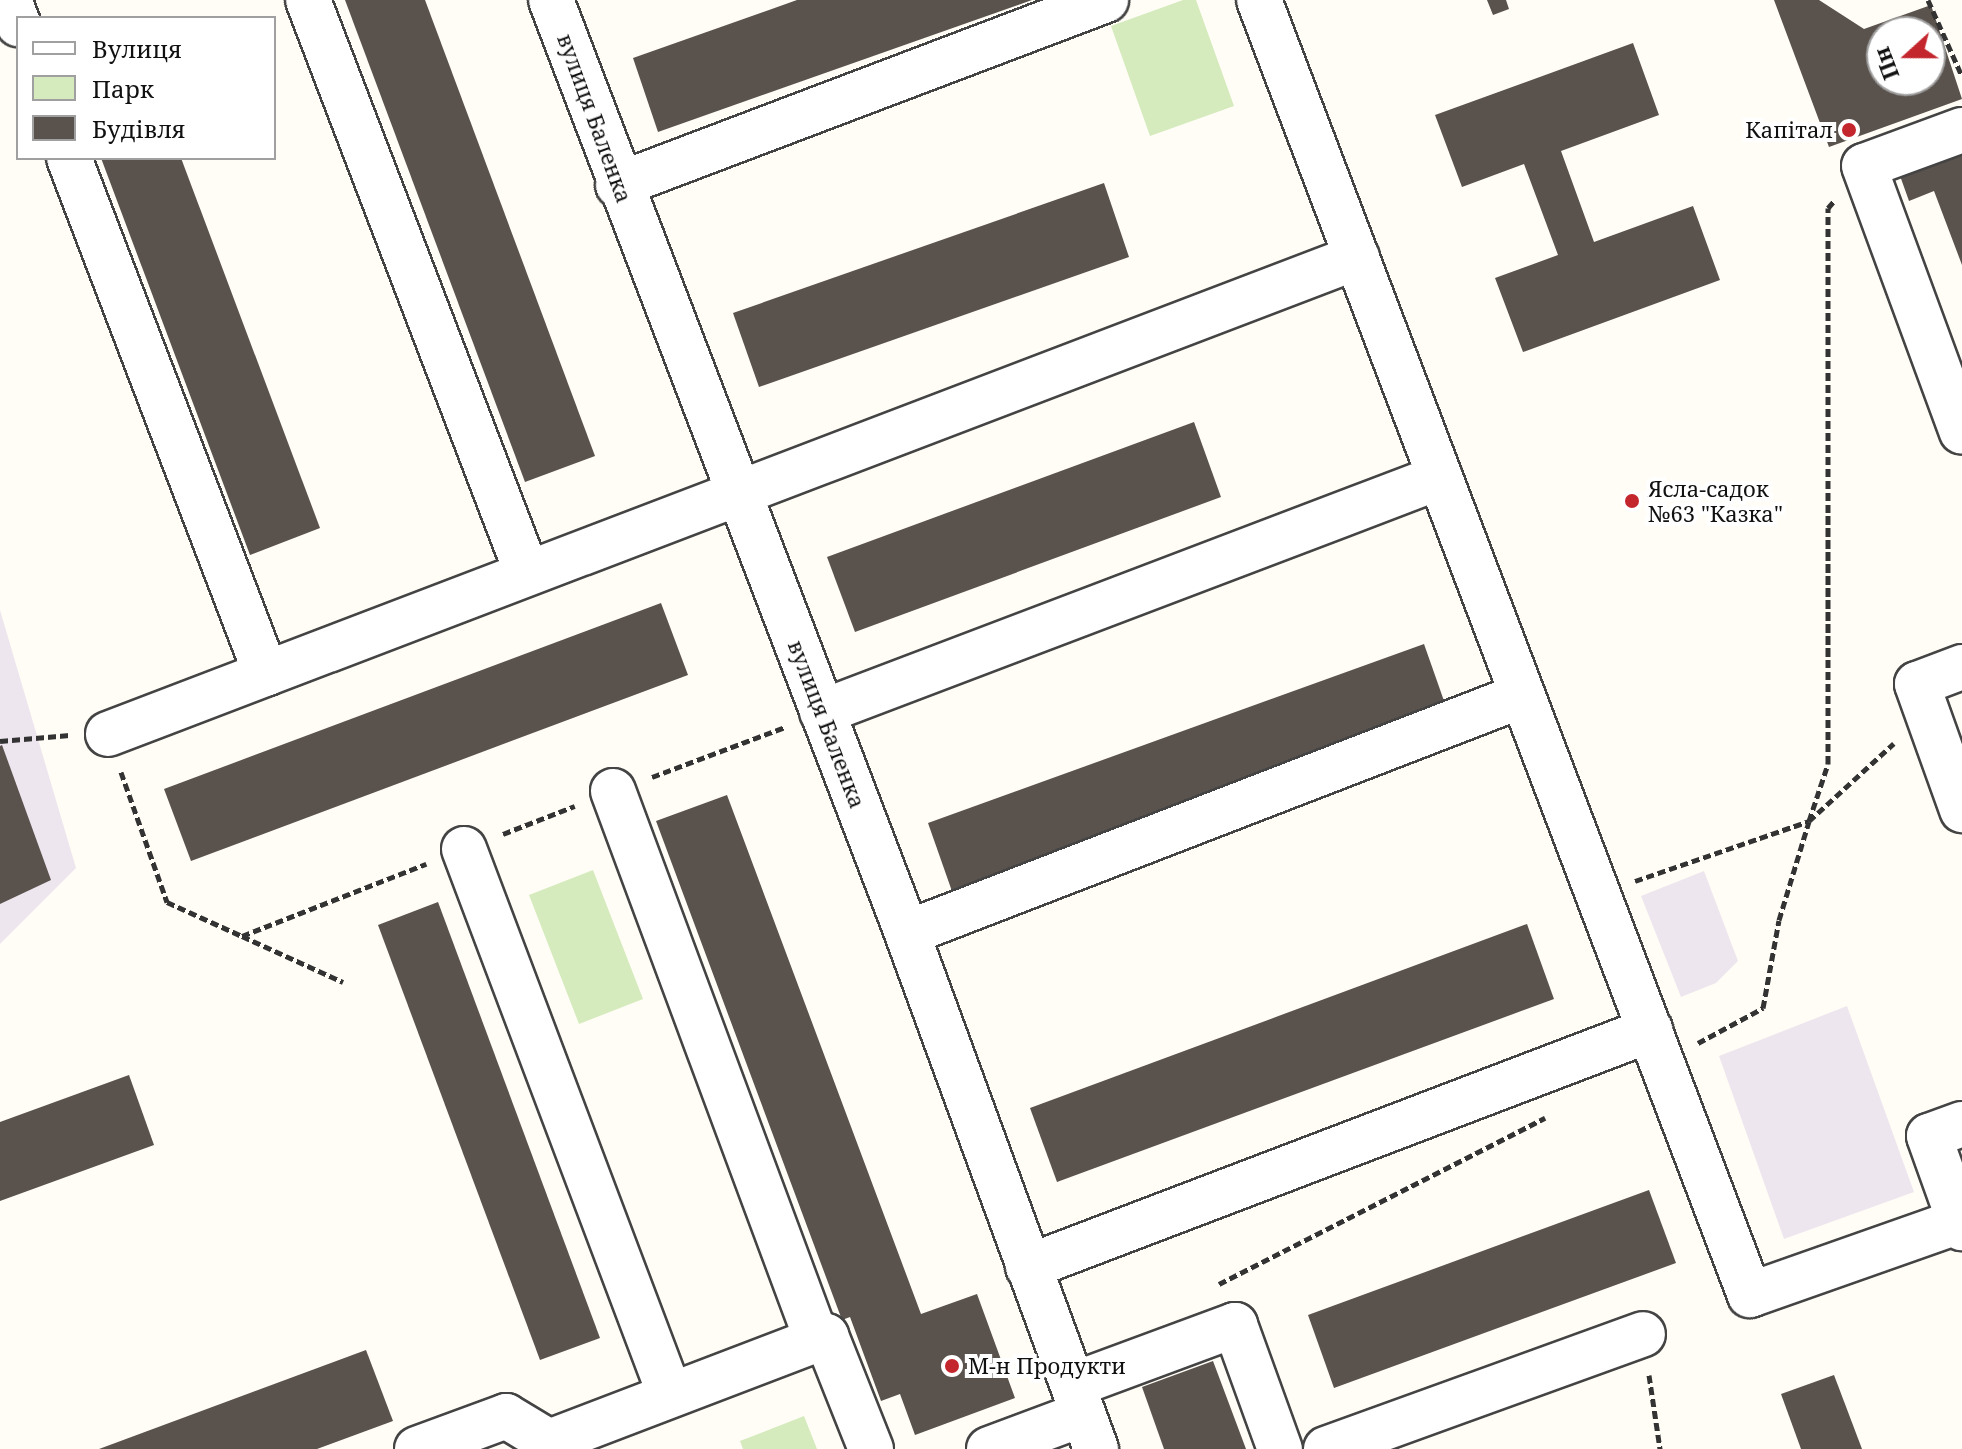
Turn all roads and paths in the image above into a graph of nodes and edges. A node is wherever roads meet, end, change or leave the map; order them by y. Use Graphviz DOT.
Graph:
graph roads {
  1 [pos="308,0"];
  2 [pos="551,0"];
  3 [pos="1106,0"];
  4 [pos="1259,0"];
  5 [pos="1928,0"];
  6 [pos="1962,76"];
  7 [pos="1962,130"];
  8 [pos="70,160"];
  9 [pos="1864,166"];
  10 [pos="618,185"];
  11 [pos="1357,257"];
  12 [pos="1962,432"];
  13 [pos="1440,477"];
  14 [pos="737,493"];
  15 [pos="527,573"];
  16 [pos="1962,667"];
  17 [pos="266,674"];
  18 [pos="1523,695"];
  19 [pos="822,712"];
  20 [pos="1927,713"];
  21 [pos="108,734"];
  22 [pos="0,741"];
  23 [pos="613,791"];
  24 [pos="1962,810"];
  25 [pos="1809,821"];
  26 [pos="464,849"];
  27 [pos="1599,894"];
  28 [pos="907,933"];
  29 [pos="242,936"];
  30 [pos="343,982"];
  31 [pos="1656,1045"];
  32 [pos="1549,1116"];
  33 [pos="1962,1124"];
  34 [pos="1961,1225"];
  35 [pos="1028,1267"];
  36 [pos="1207,1289"];
  37 [pos="1643,1334"];
  38 [pos="817,1340"];
  39 [pos="669,1392"];
  40 [pos="1084,1416"];
  41 [pos="417,1449"];
  42 [pos="871,1449"];
  43 [pos="989,1449"];
  44 [pos="1280,1449"];
  45 [pos="1326,1449"];
  46 [pos="1660,1449"];
  1 -- 15 [label="street"];
  2 -- 10 [label="street, вулиця Баленка"];
  3 -- 10 [label="street"];
  4 -- 11 [label="street"];
  5 -- 6 [label="path"];
  7 -- 9 [label="street"];
  8 -- 17 [label="street"];
  9 -- 12 [label="street"];
  9 -- 25 [label="path"];
  10 -- 14 [label="street, вулиця Баленка"];
  11 -- 13 [label="street"];
  11 -- 14 [label="street"];
  13 -- 18 [label="street"];
  13 -- 19 [label="street"];
  14 -- 15 [label="street"];
  14 -- 19 [label="street, вулиця Баленка"];
  15 -- 17 [label="street"];
  16 -- 20 [label="street"];
  17 -- 21 [label="street"];
  18 -- 27 [label="street"];
  18 -- 28 [label="street"];
  19 -- 23 [label="path"];
  19 -- 28 [label="street, вулиця Баленка"];
  20 -- 24 [label="street"];
  20 -- 25 [label="path"];
  21 -- 22 [label="path"];
  21 -- 29 [label="path"];
  23 -- 26 [label="path"];
  23 -- 38 [label="street"];
  25 -- 27 [label="path"];
  25 -- 31 [label="path"];
  26 -- 29 [label="path"];
  26 -- 39 [label="street"];
  27 -- 31 [label="street"];
  28 -- 35 [label="street, вулиця Баленка"];
  29 -- 30 [label="path"];
  31 -- 34 [label="street"];
  31 -- 35 [label="street"];
  32 -- 36 [label="path"];
  33 -- 34 [label="street"];
  35 -- 40 [label="street, вулиця Баленка"];
  37 -- 45 [label="street"];
  37 -- 46 [label="path"];
  38 -- 39 [label="street"];
  38 -- 42 [label="street"];
  39 -- 41 [label="street"];
  40 -- 43 [label="street"];
  40 -- 44 [label="street"];
}
